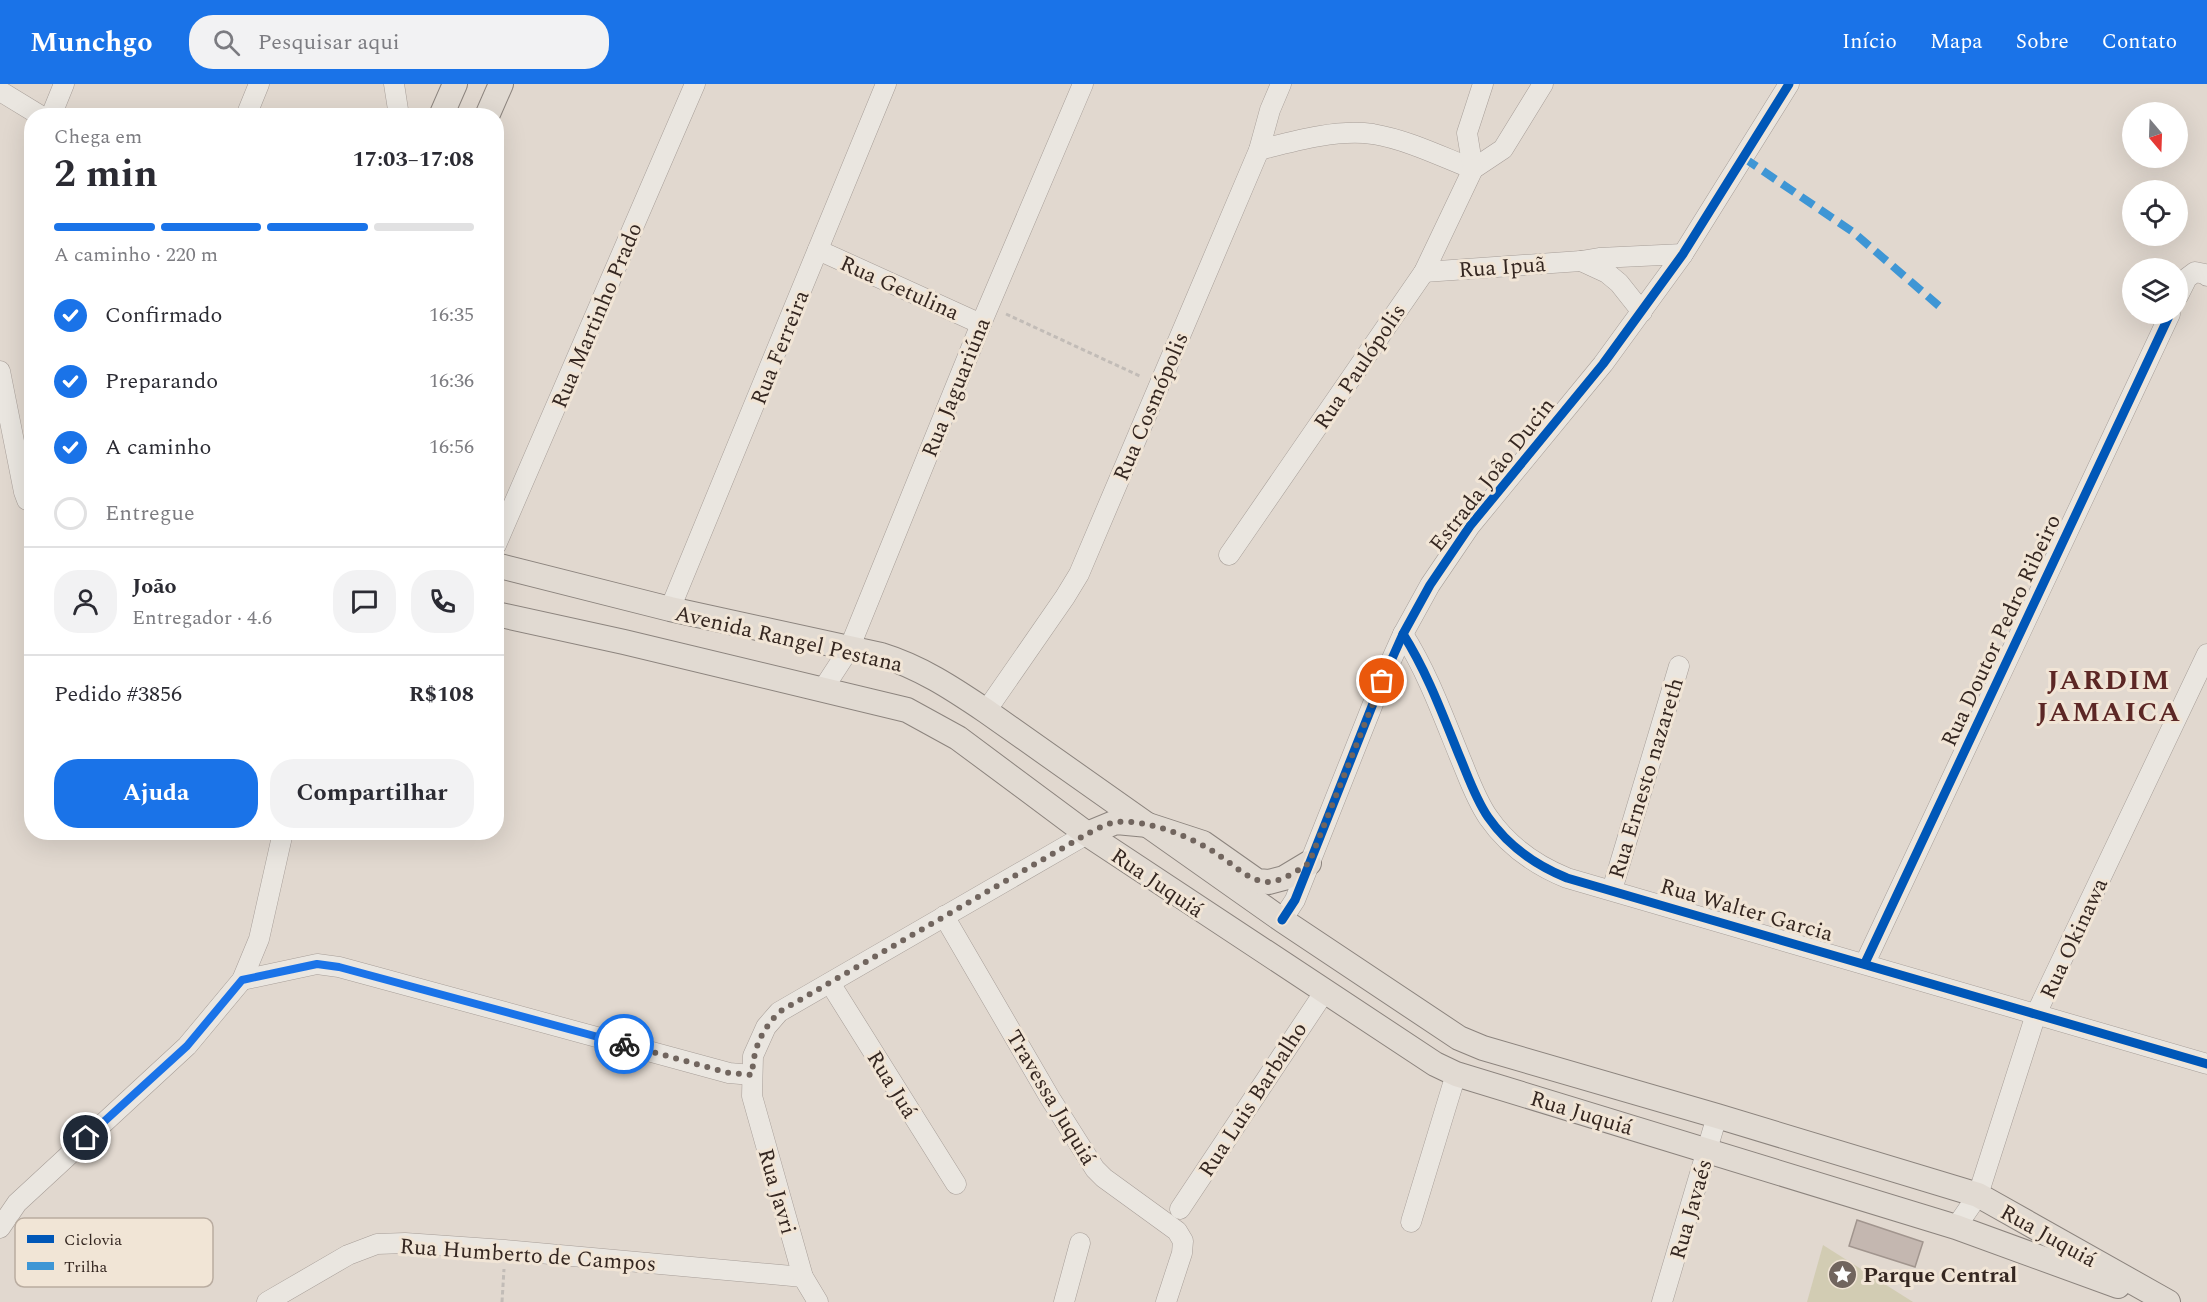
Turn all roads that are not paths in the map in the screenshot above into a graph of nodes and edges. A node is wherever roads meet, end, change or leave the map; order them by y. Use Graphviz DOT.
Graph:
graph roads {
  1 [pos="64,84"];
  2 [pos="259,84"];
  3 [pos="394,84"];
  4 [pos="455,84"];
  5 [pos="501,84"];
  6 [pos="695,84"];
  7 [pos="886,84"];
  8 [pos="1083,84"];
  9 [pos="1281,84"];
  10 [pos="1483,84"];
  11 [pos="1543,84"];
  12 [pos="1789,84"];
  13 [pos="0,91"];
  14 [pos="28,108"];
  15 [pos="54,108"];
  16 [pos="249,108"];
  17 [pos="398,108"];
  18 [pos="444,108"];
  19 [pos="490,108"];
  20 [pos="1259,150"];
  21 [pos="1473,169"];
  22 [pos="818,250"];
  23 [pos="1683,254"];
  24 [pos="1581,261"];
  25 [pos="1424,272"];
  26 [pos="2207,276"];
  27 [pos="2188,277"];
  28 [pos="1642,312"];
  29 [pos="985,315"];
  30 [pos="2165,324"];
  31 [pos="0,371"];
  32 [pos="24,492"];
  33 [pos="504,526"];
  34 [pos="1229,555"];
  35 [pos="504,567"];
  36 [pos="670,609"];
  37 [pos="504,616"];
  38 [pos="1403,634"];
  39 [pos="849,649"];
  40 [pos="2207,654"];
  41 [pos="1679,666"];
  42 [pos="823,688"];
  43 [pos="986,711"];
  44 [pos="1148,825"];
  45 [pos="1087,834"];
  46 [pos="281,840"];
  47 [pos="1309,863"];
  48 [pos="1612,890"];
  49 [pos="944,916"];
  50 [pos="1282,921"];
  51 [pos="1230,930"];
  52 [pos="1865,963"];
  53 [pos="242,980"];
  54 [pos="830,984"];
  55 [pos="1325,991"];
  56 [pos="2036,1014"];
  57 [pos="2207,1064"];
  58 [pos="1456,1074"];
  59 [pos="752,1075"];
  60 [pos="1717,1116"];
  61 [pos="1707,1150"];
  62 [pos="956,1184"];
  63 [pos="1978,1194"];
  64 [pos="1180,1209"];
  65 [pos="1411,1222"];
  66 [pos="1956,1227"];
  67 [pos="0,1228"];
  68 [pos="1080,1243"];
  69 [pos="802,1277"];
  70 [pos="267,1302"];
  71 [pos="818,1302"];
  72 [pos="1064,1302"];
  73 [pos="1166,1302"];
  74 [pos="1662,1302"];
  75 [pos="2163,1302"];
  76 [pos="2168,1302"];
  1 -- 15 [label="street"];
  2 -- 16 [label="street"];
  3 -- 17 [label="street"];
  4 -- 18 [label="main road"];
  5 -- 19 [label="main road"];
  6 -- 33 [label="street, Rua Martinho Prado"];
  7 -- 22 [label="street, Rua Ferreira"];
  8 -- 29 [label="street, Rua Jaguariúna"];
  9 -- 20 [label="street, Rua Cosmópolis"];
  10 -- 21 [label="street"];
  11 -- 21 [label="street"];
  12 -- 23 [label="street, Estrada João Ducin"];
  13 -- 14 [label="street"];
  20 -- 21 [label="street"];
  20 -- 43 [label="street, Rua Cosmópolis"];
  21 -- 25 [label="street, Rua Paulópolis"];
  22 -- 29 [label="street, Rua Getulina"];
  22 -- 36 [label="street, Rua Ferreira"];
  23 -- 24 [label="street, Rua Ipuã"];
  23 -- 28 [label="street, Estrada João Ducin"];
  24 -- 25 [label="street, Rua Ipuã"];
  24 -- 28 [label="street, Rua Ipuã"];
  25 -- 34 [label="street, Rua Paulópolis"];
  26 -- 27 [label="street"];
  28 -- 38 [label="street, Estrada João Ducin"];
  29 -- 39 [label="street, Rua Jaguariúna"];
  30 -- 52 [label="street, Rua Doutor Pedro Ribeiro"];
  31 -- 32 [label="street"];
  35 -- 36 [label="main road, Avenida Rangel Pestana"];
  36 -- 39 [label="main road, Avenida Rangel Pestana"];
  37 -- 42 [label="main road, Avenida Rangel Pestana"];
  38 -- 47 [label="street, Estrada João Ducin"];
  38 -- 48 [label="street, Rua Walter Garcia"];
  39 -- 42 [label="street, Rua Jaguariúna"];
  39 -- 43 [label="main road, Avenida Rangel Pestana"];
  40 -- 56 [label="street, Rua Okinawa"];
  41 -- 48 [label="street, Rua Ernesto nazareth"];
  42 -- 45 [label="main road, Avenida Rangel Pestana"];
  43 -- 44 [label="main road, Avenida Rangel Pestana"];
  44 -- 45 [label="main road"];
  44 -- 47 [label="main road"];
  44 -- 50 [label="main road, Rua Juquiá"];
  45 -- 49 [label="street, Rua Juquiá"];
  45 -- 51 [label="main road, Rua Juquiá"];
  46 -- 53 [label="street"];
  47 -- 50 [label="street, Estrada João Ducin"];
  48 -- 52 [label="street, Rua Walter Garcia"];
  49 -- 54 [label="street, Rua Juquiá"];
  49 -- 73 [label="street, Travessa Juquiá"];
  50 -- 51 [label="main road"];
  50 -- 60 [label="main road, Rua Juquiá"];
  51 -- 55 [label="main road, Rua Juquiá"];
  52 -- 56 [label="street, Rua Walter Garcia"];
  53 -- 59 [label="street"];
  53 -- 67 [label="street"];
  54 -- 59 [label="street, Rua Juquiá"];
  54 -- 62 [label="street, Rua Juá"];
  55 -- 58 [label="main road, Rua Juquiá"];
  55 -- 64 [label="street, Rua Luis Barbalho"];
  56 -- 57 [label="street, Rua Walter Garcia"];
  56 -- 63 [label="street, Rua Okinawa"];
  58 -- 61 [label="main road, Rua Juquiá"];
  58 -- 65 [label="street"];
  59 -- 69 [label="street, Rua Javri"];
  60 -- 61 [label="street, Rua Javaés"];
  60 -- 63 [label="main road, Rua Juquiá"];
  61 -- 66 [label="main road, Rua Juquiá"];
  61 -- 74 [label="street, Rua Javaés"];
  63 -- 66 [label="street, Rua Okinawa"];
  63 -- 76 [label="main road, Rua Juquiá"];
  66 -- 75 [label="main road, Rua Juquiá"];
  68 -- 72 [label="street"];
  69 -- 70 [label="street, Rua Humberto de Campos"];
  69 -- 71 [label="street, Rua Javri"];
}
